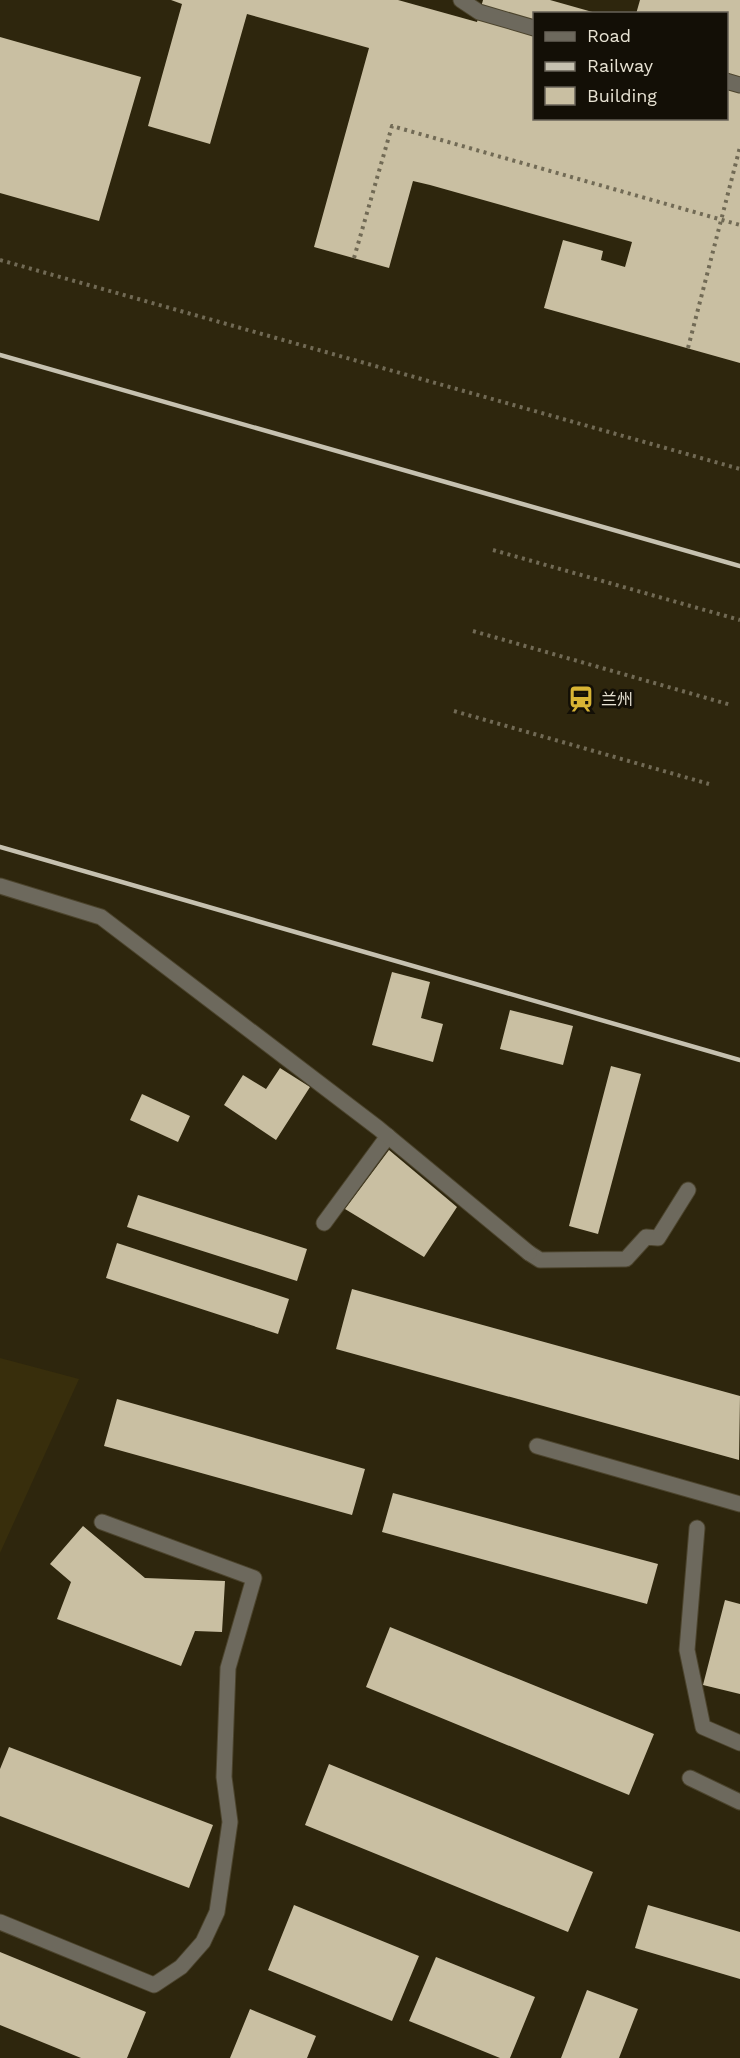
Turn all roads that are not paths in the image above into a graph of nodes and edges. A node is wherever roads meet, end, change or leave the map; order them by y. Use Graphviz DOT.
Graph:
graph roads {
  1 [pos="461,0"];
  2 [pos="533,28"];
  3 [pos="0,886"];
  4 [pos="388,1136"];
  5 [pos="688,1190"];
  6 [pos="324,1223"];
  7 [pos="537,1446"];
  8 [pos="740,1504"];
  9 [pos="102,1522"];
  10 [pos="697,1528"];
  11 [pos="740,1743"];
  12 [pos="690,1778"];
  13 [pos="740,1802"];
  14 [pos="0,1922"];
  1 -- 2 [label="street"];
  3 -- 4 [label="street"];
  4 -- 5 [label="street"];
  4 -- 6 [label="street"];
  7 -- 8 [label="street"];
  9 -- 14 [label="street"];
  10 -- 11 [label="street"];
  12 -- 13 [label="street"];
}
